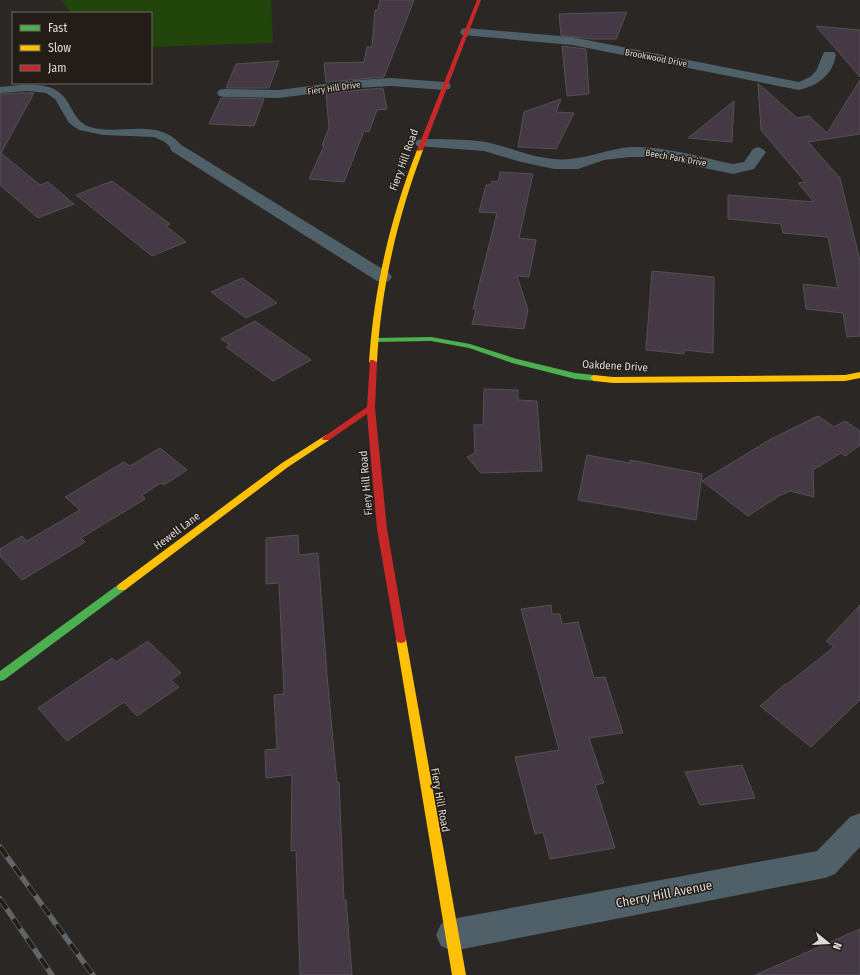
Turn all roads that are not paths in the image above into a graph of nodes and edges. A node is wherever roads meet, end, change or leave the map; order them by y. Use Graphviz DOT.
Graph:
graph roads {
  1 [pos="479,0"];
  2 [pos="466,32"];
  3 [pos="828,55"];
  4 [pos="444,86"];
  5 [pos="0,90"];
  6 [pos="224,92"];
  7 [pos="422,143"];
  8 [pos="178,149"];
  9 [pos="758,152"];
  10 [pos="383,277"];
  11 [pos="374,340"];
  12 [pos="860,375"];
  13 [pos="371,408"];
  14 [pos="0,677"];
  15 [pos="860,826"];
  16 [pos="452,935"];
  17 [pos="459,975"];
  1 -- 2 [label="street, Fiery Hill Road"];
  2 -- 3 [label="street, Brookwood Drive"];
  2 -- 4 [label="street, Fiery Hill Road"];
  4 -- 6 [label="street, Fiery Hill Drive"];
  4 -- 7 [label="street, Fiery Hill Road"];
  5 -- 8 [label="lane"];
  7 -- 9 [label="street, Beech Park Drive"];
  7 -- 10 [label="street, Fiery Hill Road"];
  8 -- 10 [label="street"];
  10 -- 11 [label="street, Fiery Hill Road"];
  11 -- 12 [label="street, Oakdene Drive"];
  11 -- 13 [label="street, Fiery Hill Road"];
  13 -- 14 [label="street, Hewell Lane"];
  13 -- 16 [label="street, Fiery Hill Road"];
  15 -- 16 [label="street, Cherry Hill Avenue"];
  16 -- 17 [label="street, Fiery Hill Road"];
}
